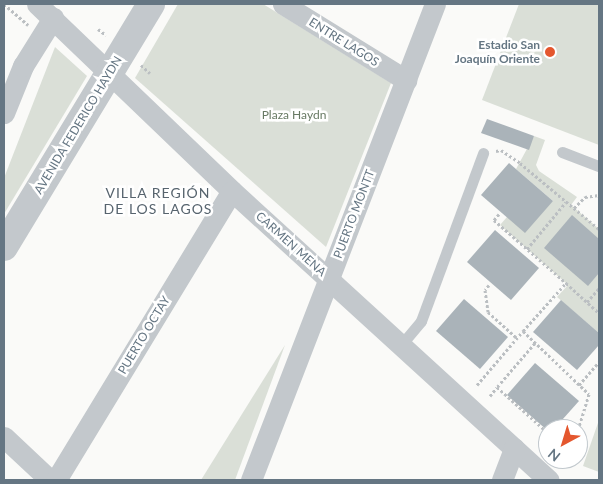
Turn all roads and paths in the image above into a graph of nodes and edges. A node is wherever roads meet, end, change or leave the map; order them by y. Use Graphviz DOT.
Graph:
graph roads {
  1 [pos="37,4"];
  2 [pos="151,4"];
  3 [pos="283,4"];
  4 [pos="435,4"];
  5 [pos="53,18"];
  6 [pos="109,73"];
  7 [pos="406,80"];
  8 [pos="4,113"];
  9 [pos="562,152"];
  10 [pos="483,153"];
  11 [pos="599,166"];
  12 [pos="232,190"];
  13 [pos="599,195"];
  14 [pos="566,202"];
  15 [pos="574,208"];
  16 [pos="499,214"];
  17 [pos="599,229"];
  18 [pos="4,247"];
  19 [pos="527,249"];
  20 [pos="329,279"];
  21 [pos="566,283"];
  22 [pos="489,285"];
  23 [pos="599,288"];
  24 [pos="587,302"];
  25 [pos="599,313"];
  26 [pos="523,331"];
  27 [pos="517,338"];
  28 [pos="535,343"];
  29 [pos="401,345"];
  30 [pos="599,362"];
  31 [pos="477,385"];
  32 [pos="579,385"];
  33 [pos="497,387"];
  34 [pos="490,396"];
  35 [pos="581,419"];
  36 [pos="538,424"];
  37 [pos="4,436"];
  38 [pos="514,448"];
  39 [pos="50,480"];
  40 [pos="56,480"];
  41 [pos="251,480"];
  42 [pos="502,480"];
  43 [pos="549,480"];
  1 -- 5 [label="street, CARMEN MENA"];
  2 -- 6 [label="street, AVENIDA FEDERICO HAYDN"];
  3 -- 7 [label="street, ENTRE LAGOS"];
  4 -- 7 [label="street, PUERTO MONTT"];
  5 -- 6 [label="street, CARMEN MENA"];
  5 -- 8 [label="street"];
  6 -- 12 [label="street, CARMEN MENA"];
  6 -- 18 [label="street, AVENIDA FEDERICO HAYDN"];
  7 -- 20 [label="street, PUERTO MONTT"];
  9 -- 11 [label="lane"];
  10 -- 14 [label="path"];
  10 -- 29 [label="lane"];
  12 -- 20 [label="street, CARMEN MENA"];
  12 -- 40 [label="street, PUERTO OCTAY"];
  13 -- 15 [label="path"];
  14 -- 15 [label="path"];
  14 -- 19 [label="path"];
  15 -- 17 [label="path"];
  16 -- 19 [label="path"];
  19 -- 21 [label="path"];
  20 -- 29 [label="street, CARMEN MENA"];
  20 -- 41 [label="street, PUERTO MONTT"];
  21 -- 24 [label="path"];
  21 -- 26 [label="path"];
  22 -- 27 [label="path"];
  23 -- 24 [label="path"];
  24 -- 25 [label="path"];
  26 -- 27 [label="path"];
  26 -- 28 [label="path"];
  27 -- 31 [label="path"];
  28 -- 32 [label="path"];
  28 -- 33 [label="path"];
  29 -- 38 [label="street, CARMEN MENA"];
  30 -- 32 [label="path"];
  32 -- 35 [label="path"];
  33 -- 34 [label="path"];
  33 -- 36 [label="path"];
  37 -- 39 [label="street"];
  38 -- 42 [label="street"];
  38 -- 43 [label="street, CARMEN MENA"];
}
